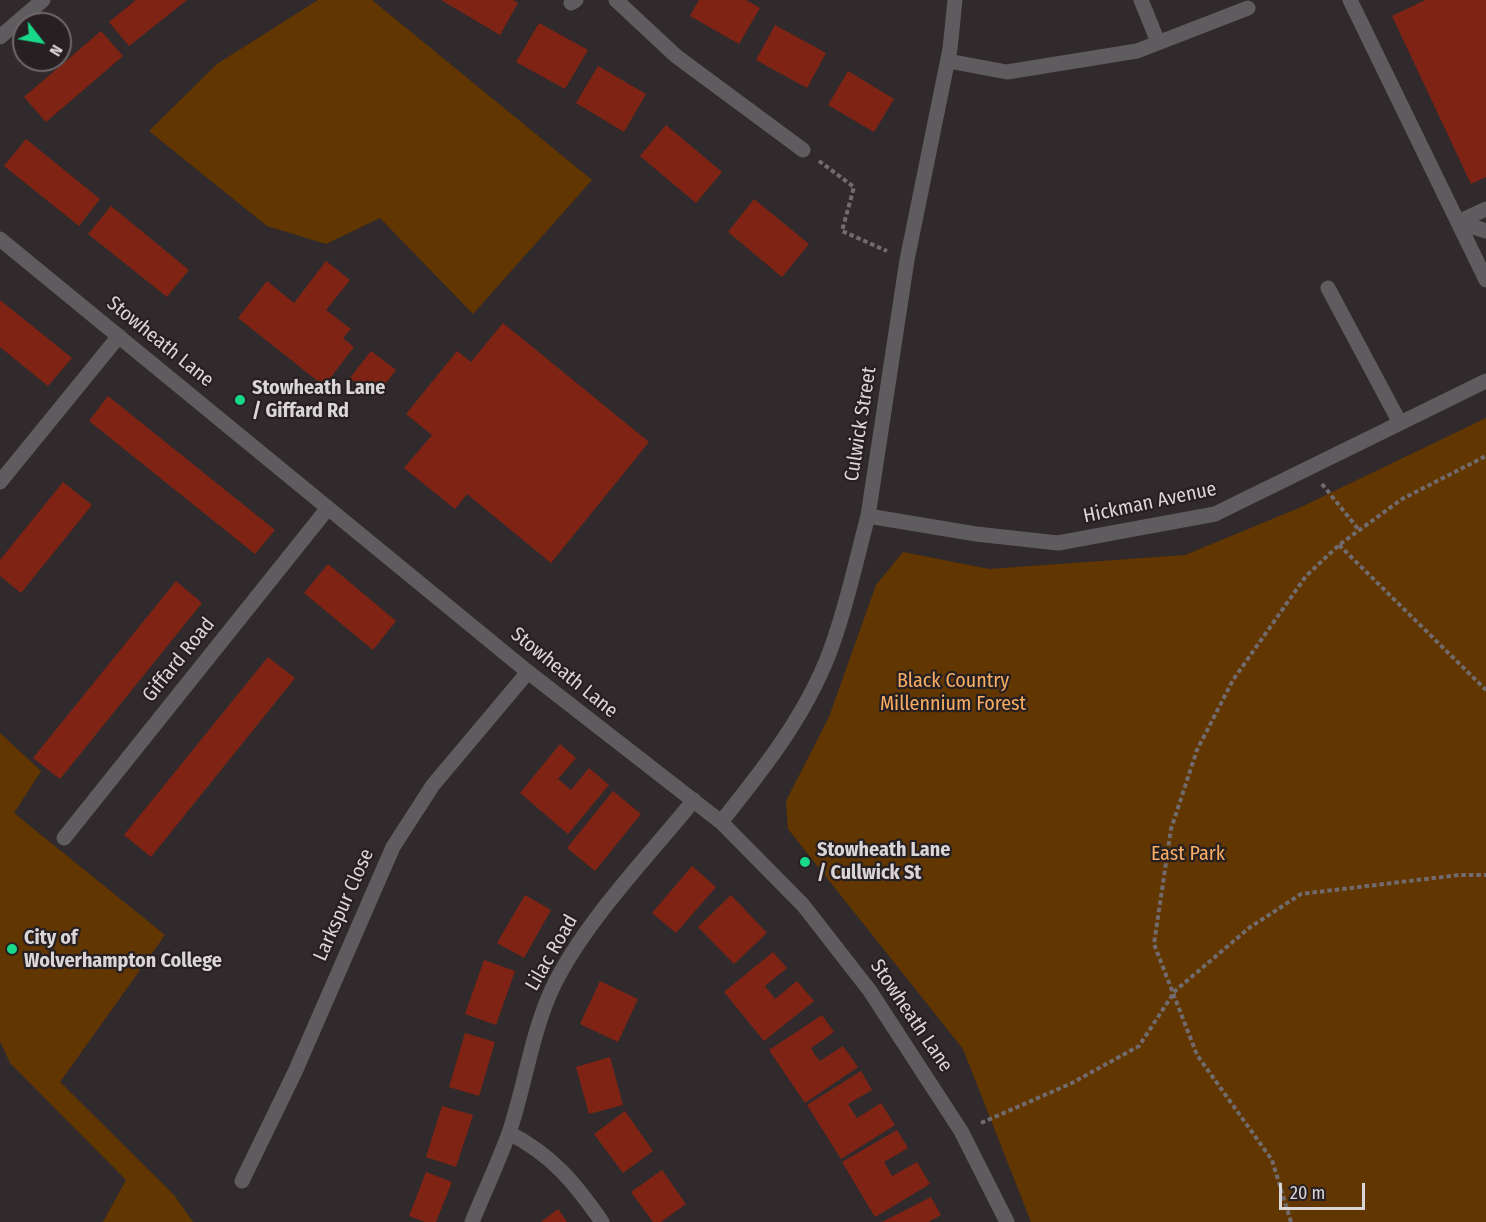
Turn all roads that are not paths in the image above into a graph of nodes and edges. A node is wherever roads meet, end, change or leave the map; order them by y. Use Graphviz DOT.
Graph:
graph roads {
  1 [pos="43,0"];
  2 [pos="616,0"];
  3 [pos="955,0"];
  4 [pos="1141,0"];
  5 [pos="1350,0"];
  6 [pos="1248,8"];
  7 [pos="0,37"];
  8 [pos="1158,42"];
  9 [pos="948,62"];
  10 [pos="803,150"];
  11 [pos="1486,209"];
  12 [pos="1458,222"];
  13 [pos="1486,231"];
  14 [pos="0,239"];
  15 [pos="1485,278"];
  16 [pos="1328,288"];
  17 [pos="119,336"];
  18 [pos="1486,381"];
  19 [pos="1400,423"];
  20 [pos="0,482"];
  21 [pos="328,508"];
  22 [pos="868,516"];
  23 [pos="528,672"];
  24 [pos="694,800"];
  25 [pos="721,822"];
  26 [pos="63,838"];
  27 [pos="509,1133"];
  28 [pos="242,1181"];
  29 [pos="472,1222"];
  30 [pos="602,1222"];
  31 [pos="1007,1222"];
  1 -- 7 [label="street"];
  2 -- 10 [label="street"];
  3 -- 9 [label="street, Culwick Street"];
  4 -- 8 [label="street"];
  5 -- 12 [label="street"];
  6 -- 8 [label="street"];
  8 -- 9 [label="street"];
  9 -- 22 [label="street, Culwick Street"];
  11 -- 12 [label="street"];
  12 -- 13 [label="street"];
  12 -- 15 [label="street"];
  14 -- 17 [label="street, Stowheath Lane"];
  16 -- 19 [label="street"];
  17 -- 20 [label="street"];
  17 -- 21 [label="street, Stowheath Lane"];
  18 -- 19 [label="street, Hickman Avenue"];
  19 -- 22 [label="street, Hickman Avenue"];
  21 -- 23 [label="street, Stowheath Lane"];
  21 -- 26 [label="street, Giffard Road"];
  22 -- 25 [label="street, Culwick Street"];
  23 -- 24 [label="street, Stowheath Lane"];
  23 -- 28 [label="street, Larkspur Close"];
  24 -- 25 [label="street, Stowheath Lane"];
  24 -- 27 [label="street, Lilac Road"];
  25 -- 31 [label="street, Stowheath Lane"];
  27 -- 29 [label="street, Lilac Road"];
  27 -- 30 [label="street"];
}
